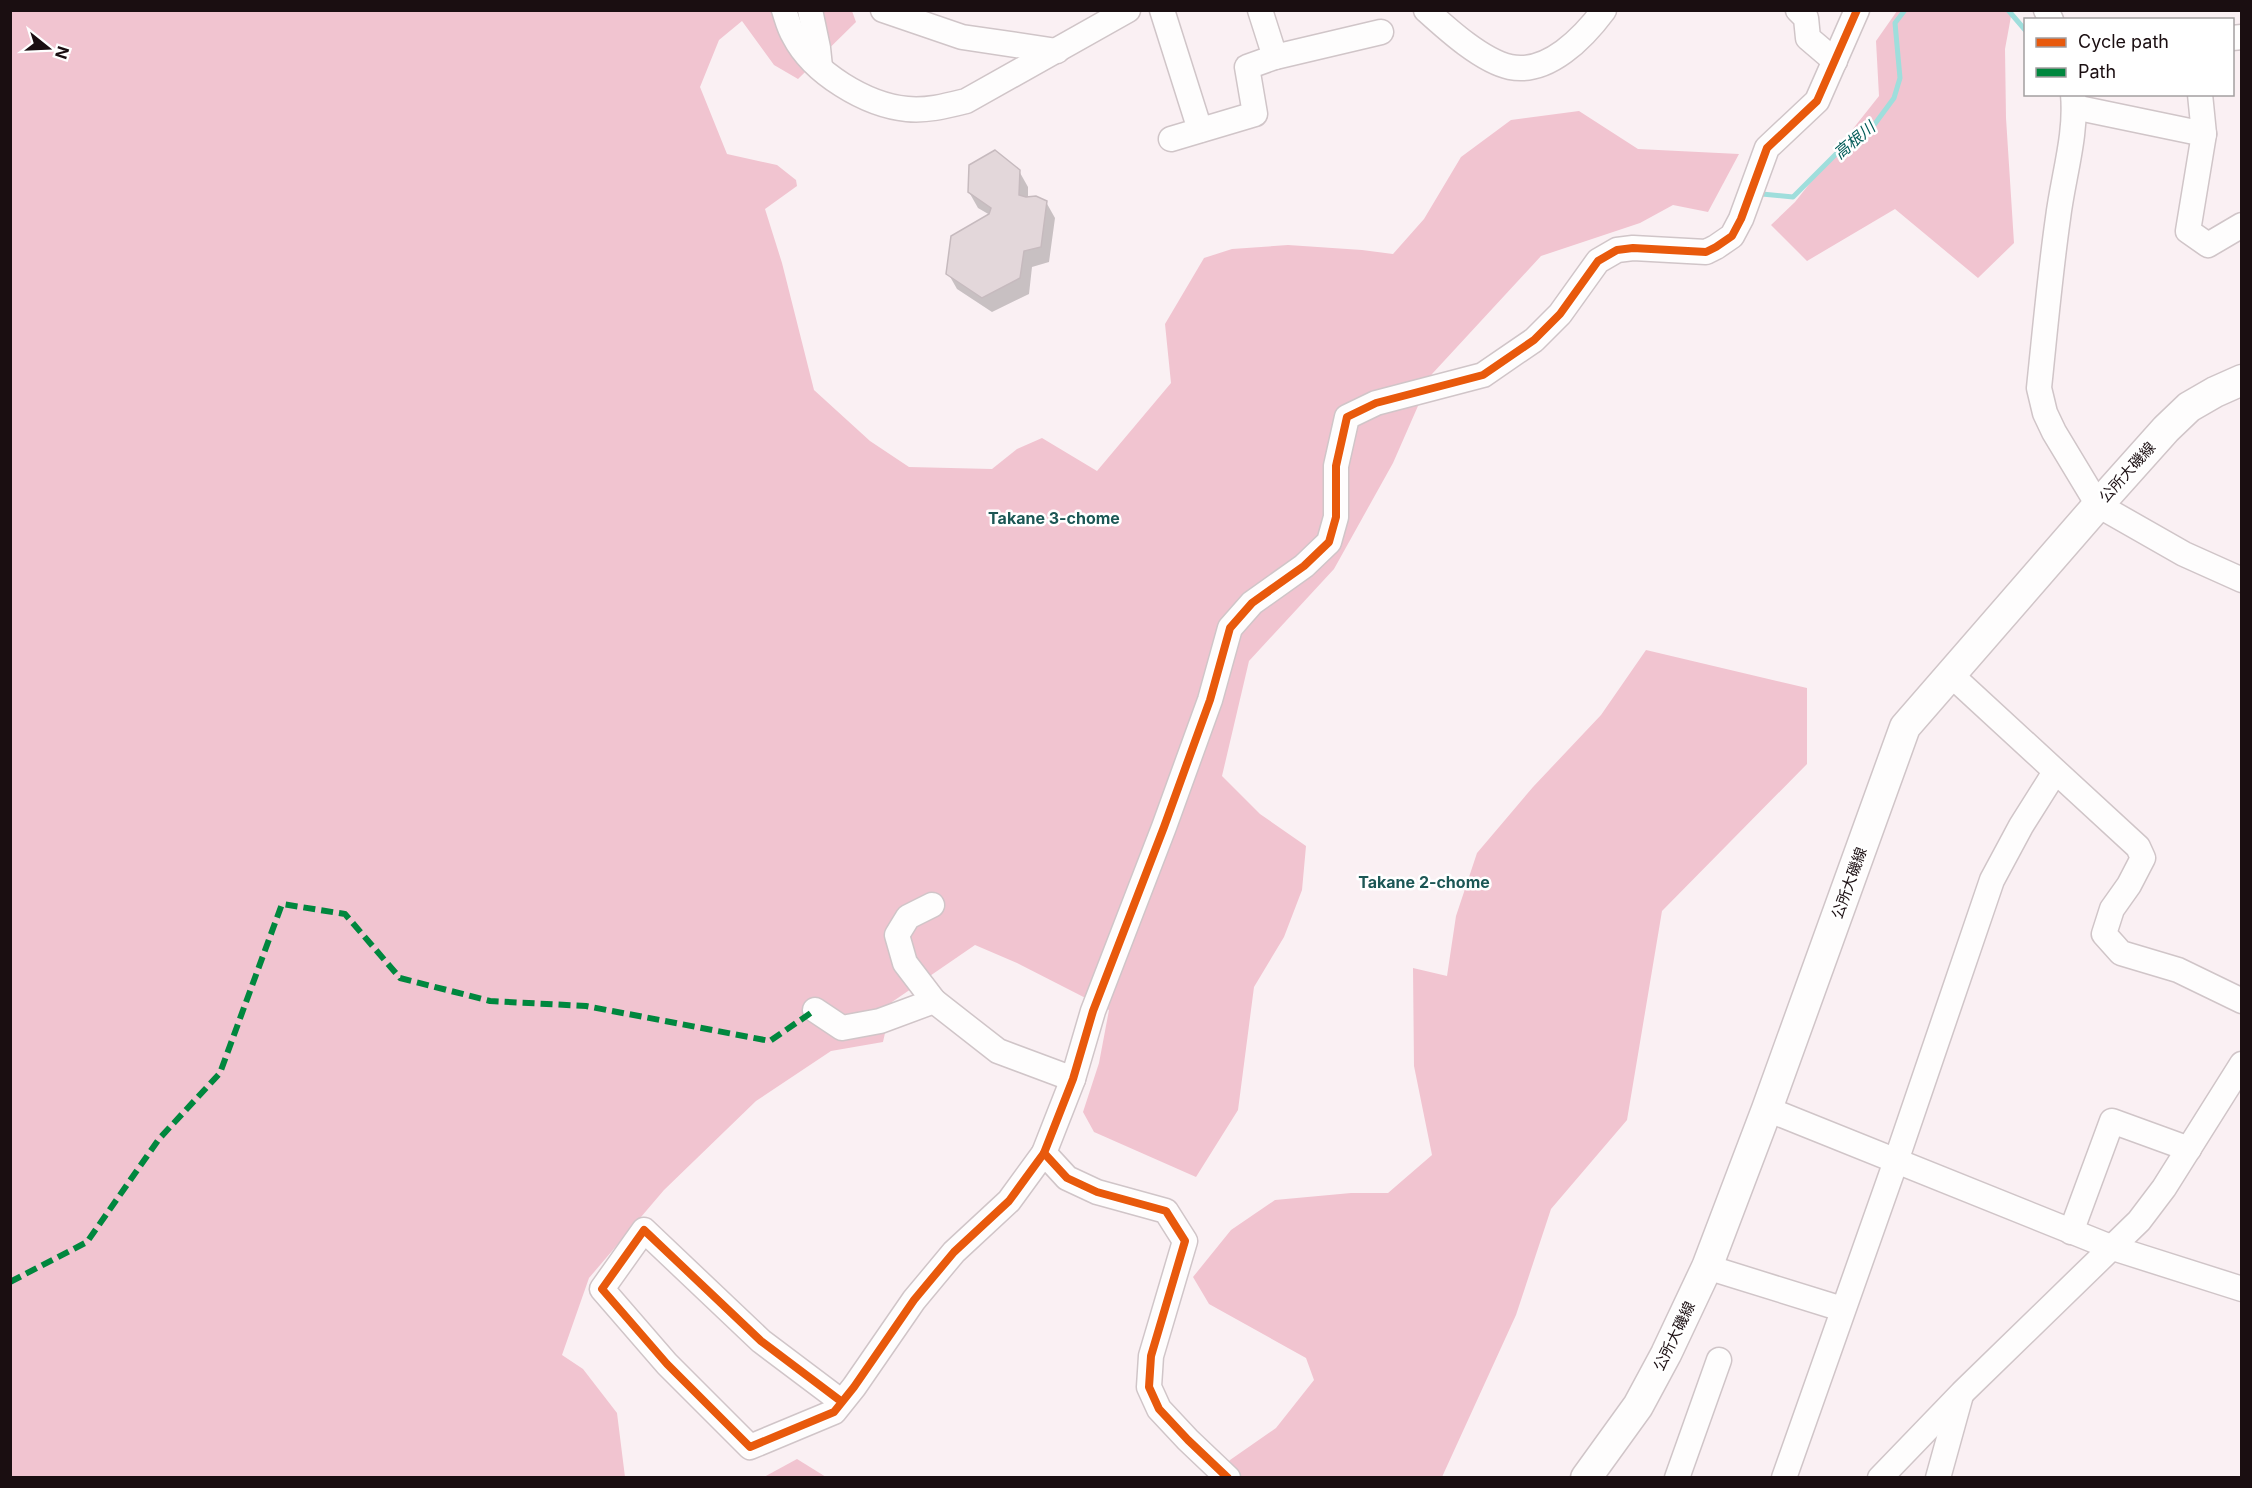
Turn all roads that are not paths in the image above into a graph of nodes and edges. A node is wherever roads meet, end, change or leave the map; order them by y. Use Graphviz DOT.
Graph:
graph roads {
  1 [pos="784,10"];
  2 [pos="810,10"];
  3 [pos="883,10"];
  4 [pos="1128,10"];
  5 [pos="1162,10"];
  6 [pos="1260,10"];
  7 [pos="1426,10"];
  8 [pos="1604,10"];
  9 [pos="1798,10"];
  10 [pos="1857,10"];
  11 [pos="1381,32"];
  12 [pos="1057,51"];
  13 [pos="1275,57"];
  14 [pos="1834,61"];
  15 [pos="820,67"];
  16 [pos="2200,96"];
  17 [pos="2074,101"];
  18 [pos="1200,130"];
  19 [pos="2204,134"];
  20 [pos="1171,139"];
  21 [pos="2241,225"];
  22 [pos="2241,380"];
  23 [pos="2098,504"];
  24 [pos="2241,580"];
  25 [pos="1949,673"];
  26 [pos="2055,772"];
  27 [pos="932,905"];
  28 [pos="934,1001"];
  29 [pos="2241,1001"];
  30 [pos="815,1010"];
  31 [pos="2241,1064"];
  32 [pos="1073,1079"];
  33 [pos="1767,1109"];
  34 [pos="2189,1149"];
  35 [pos="1044,1153"];
  36 [pos="1896,1161"];
  37 [pos="2071,1232"];
  38 [pos="2113,1248"];
  39 [pos="1707,1267"];
  40 [pos="2241,1288"];
  41 [pos="1842,1310"];
  42 [pos="1719,1360"];
  43 [pos="1962,1393"];
  44 [pos="842,1402"];
  45 [pos="1594,1475"];
  46 [pos="1228,1478"];
  47 [pos="1677,1478"];
  48 [pos="1784,1478"];
  49 [pos="1880,1478"];
  50 [pos="1938,1478"];
  1 -- 15 [label="street"];
  2 -- 15 [label="street"];
  3 -- 12 [label="street"];
  4 -- 12 [label="street"];
  5 -- 18 [label="street"];
  6 -- 13 [label="street"];
  7 -- 8 [label="street"];
  9 -- 14 [label="street"];
  10 -- 14 [label="street"];
  11 -- 13 [label="street"];
  12 -- 15 [label="street"];
  13 -- 18 [label="street"];
  14 -- 32 [label="street"];
  16 -- 19 [label="street"];
  17 -- 19 [label="street"];
  17 -- 23 [label="street"];
  18 -- 20 [label="street"];
  19 -- 21 [label="street"];
  22 -- 23 [label="main road, 公所大磯線"];
  23 -- 24 [label="street"];
  23 -- 25 [label="main road, 公所大磯線"];
  25 -- 26 [label="street"];
  25 -- 33 [label="main road, 公所大磯線"];
  26 -- 29 [label="street"];
  26 -- 36 [label="street"];
  27 -- 28 [label="street"];
  28 -- 30 [label="street"];
  28 -- 32 [label="street"];
  31 -- 34 [label="street"];
  32 -- 35 [label="street"];
  33 -- 36 [label="street"];
  33 -- 39 [label="main road, 公所大磯線"];
  34 -- 37 [label="street"];
  34 -- 38 [label="street"];
  35 -- 44 [label="street"];
  35 -- 46 [label="street"];
  36 -- 37 [label="street"];
  36 -- 41 [label="street"];
  37 -- 38 [label="street"];
  38 -- 40 [label="street"];
  38 -- 43 [label="street"];
  39 -- 41 [label="street"];
  39 -- 45 [label="main road, 公所大磯線"];
  41 -- 48 [label="street"];
  42 -- 47 [label="street"];
  43 -- 49 [label="street"];
  43 -- 50 [label="street"];
  44 -- 44 [label="street"];
}
